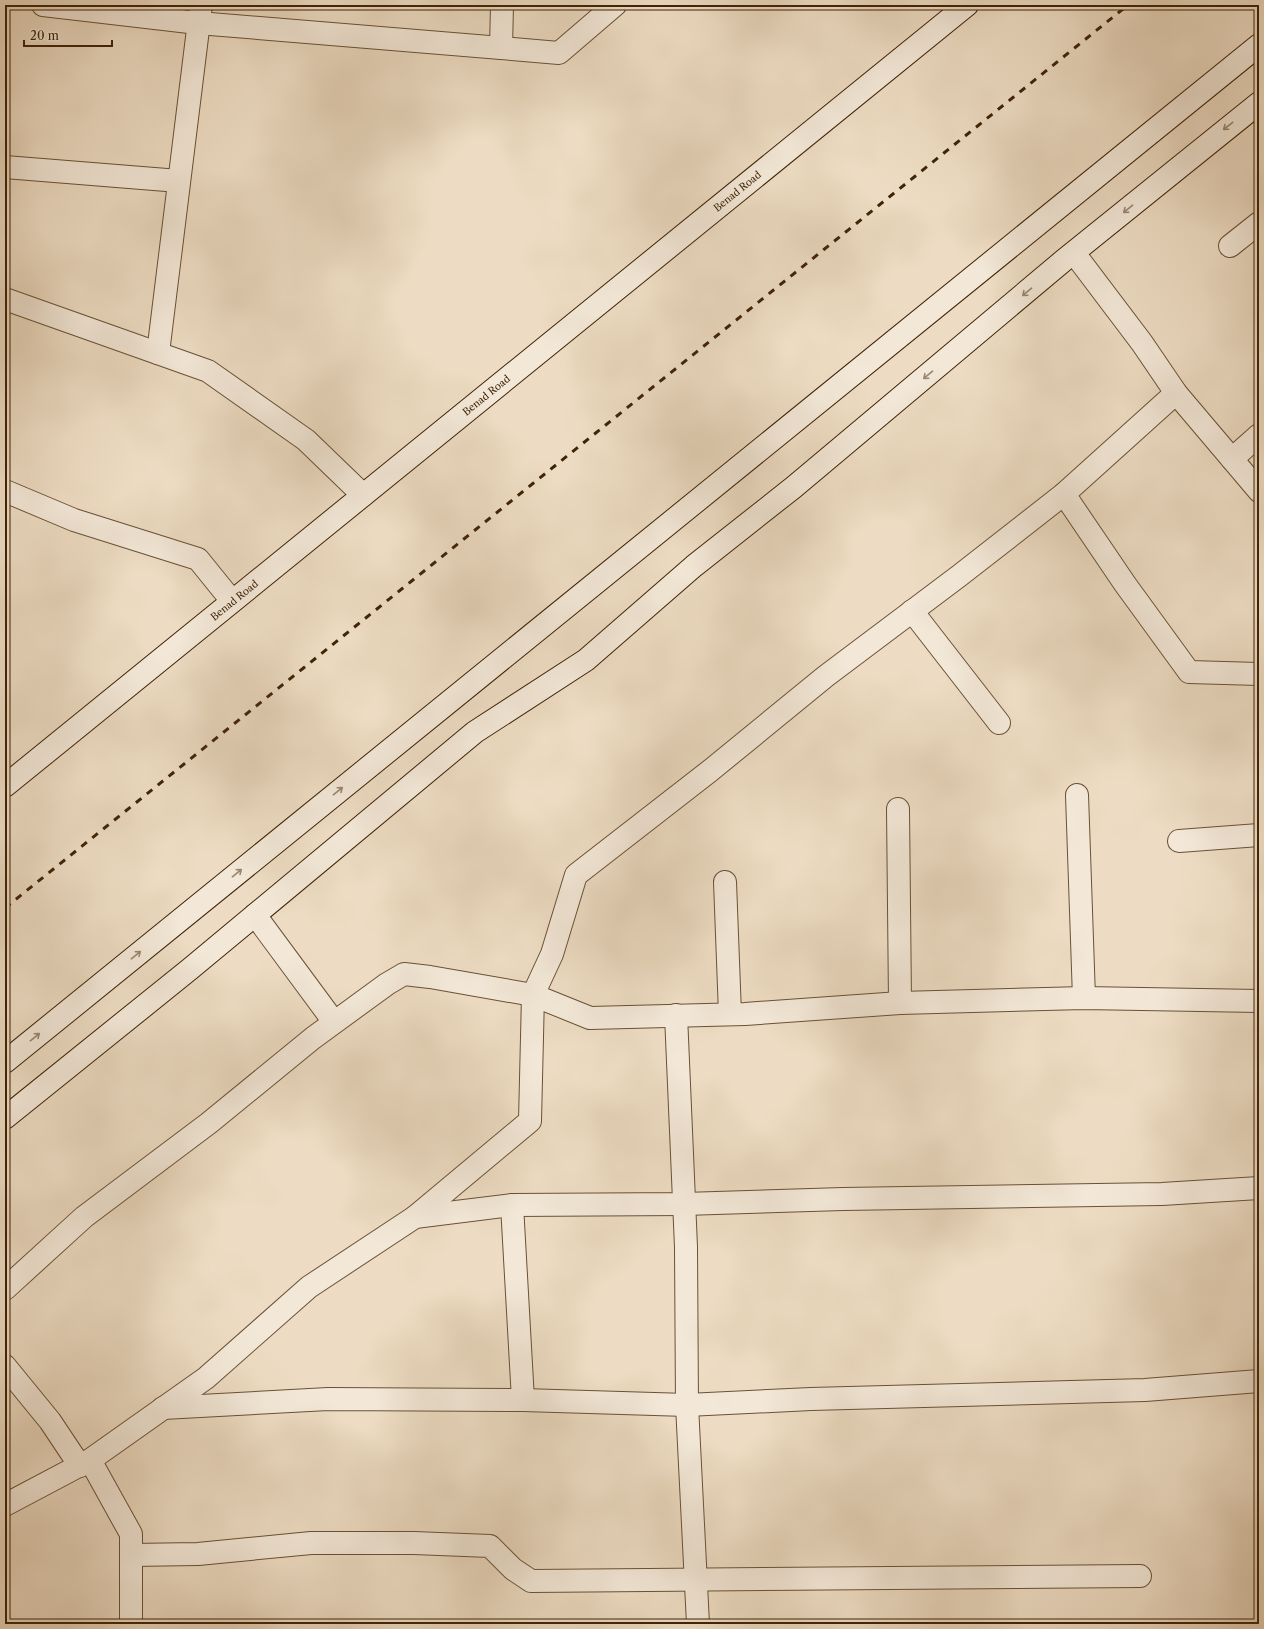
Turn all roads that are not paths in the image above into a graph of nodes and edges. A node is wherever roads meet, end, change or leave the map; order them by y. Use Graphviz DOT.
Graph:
graph roads {
  1 [pos="43,5"];
  2 [pos="502,5"];
  3 [pos="615,5"];
  4 [pos="967,5"];
  5 [pos="199,14"];
  6 [pos="1259,45"];
  7 [pos="501,48"];
  8 [pos="1259,102"];
  9 [pos="5,167"];
  10 [pos="179,181"];
  11 [pos="1259,223"];
  12 [pos="1230,246"];
  13 [pos="1074,253"];
  14 [pos="5,299"];
  15 [pos="158,353"];
  16 [pos="1176,393"];
  17 [pos="1259,435"];
  18 [pos="1232,459"];
  19 [pos="5,491"];
  20 [pos="1259,491"];
  21 [pos="1064,494"];
  22 [pos="363,495"];
  23 [pos="232,601"];
  24 [pos="912,611"];
  25 [pos="1259,674"];
  26 [pos="999,723"];
  27 [pos="5,786"];
  28 [pos="1077,795"];
  29 [pos="898,809"];
  30 [pos="1259,835"];
  31 [pos="1179,841"];
  32 [pos="725,882"];
  33 [pos="255,915"];
  34 [pos="534,995"];
  35 [pos="1084,998"];
  36 [pos="1259,1001"];
  37 [pos="900,1003"];
  38 [pos="730,1014"];
  39 [pos="676,1015"];
  40 [pos="334,1022"];
  41 [pos="5,1062"];
  42 [pos="5,1118"];
  43 [pos="1259,1188"];
  44 [pos="684,1204"];
  45 [pos="512,1205"];
  46 [pos="415,1216"];
  47 [pos="5,1289"];
  48 [pos="5,1366"];
  49 [pos="1259,1381"];
  50 [pos="523,1400"];
  51 [pos="687,1405"];
  52 [pos="164,1408"];
  53 [pos="85,1463"];
  54 [pos="5,1505"];
  55 [pos="131,1555"];
  56 [pos="1140,1576"];
  57 [pos="696,1579"];
  58 [pos="131,1624"];
  59 [pos="698,1624"];
  1 -- 5 [label="street"];
  2 -- 7 [label="street"];
  3 -- 7 [label="street"];
  4 -- 22 [label="street, Benad Road"];
  5 -- 7 [label="street"];
  5 -- 10 [label="street"];
  41 -- 6 [label="street, one-way"];
  8 -- 13 [label="street, one-way"];
  9 -- 10 [label="street"];
  10 -- 15 [label="street"];
  11 -- 12 [label="street"];
  13 -- 16 [label="street"];
  13 -- 33 [label="street, one-way"];
  14 -- 15 [label="street"];
  15 -- 22 [label="street"];
  16 -- 18 [label="street"];
  16 -- 21 [label="street"];
  17 -- 18 [label="street"];
  18 -- 20 [label="street"];
  19 -- 23 [label="street"];
  21 -- 24 [label="street"];
  21 -- 25 [label="street"];
  22 -- 23 [label="street, Benad Road"];
  23 -- 27 [label="street, Benad Road"];
  24 -- 26 [label="street"];
  24 -- 34 [label="street"];
  28 -- 35 [label="street"];
  29 -- 37 [label="street"];
  30 -- 31 [label="street"];
  32 -- 38 [label="street"];
  33 -- 40 [label="street"];
  33 -- 42 [label="street"];
  34 -- 39 [label="street"];
  34 -- 40 [label="street"];
  34 -- 46 [label="street"];
  35 -- 36 [label="street"];
  35 -- 37 [label="street"];
  37 -- 38 [label="street"];
  38 -- 39 [label="street"];
  39 -- 44 [label="street"];
  40 -- 47 [label="street"];
  43 -- 44 [label="street"];
  44 -- 45 [label="street"];
  44 -- 51 [label="street"];
  45 -- 46 [label="street"];
  45 -- 50 [label="street"];
  46 -- 52 [label="street"];
  48 -- 53 [label="street"];
  49 -- 51 [label="street"];
  50 -- 51 [label="street"];
  50 -- 52 [label="street"];
  51 -- 57 [label="street"];
  52 -- 53 [label="street"];
  53 -- 54 [label="street"];
  53 -- 55 [label="street"];
  55 -- 57 [label="street"];
  55 -- 58 [label="street"];
  56 -- 57 [label="street"];
  57 -- 59 [label="street"];
}
